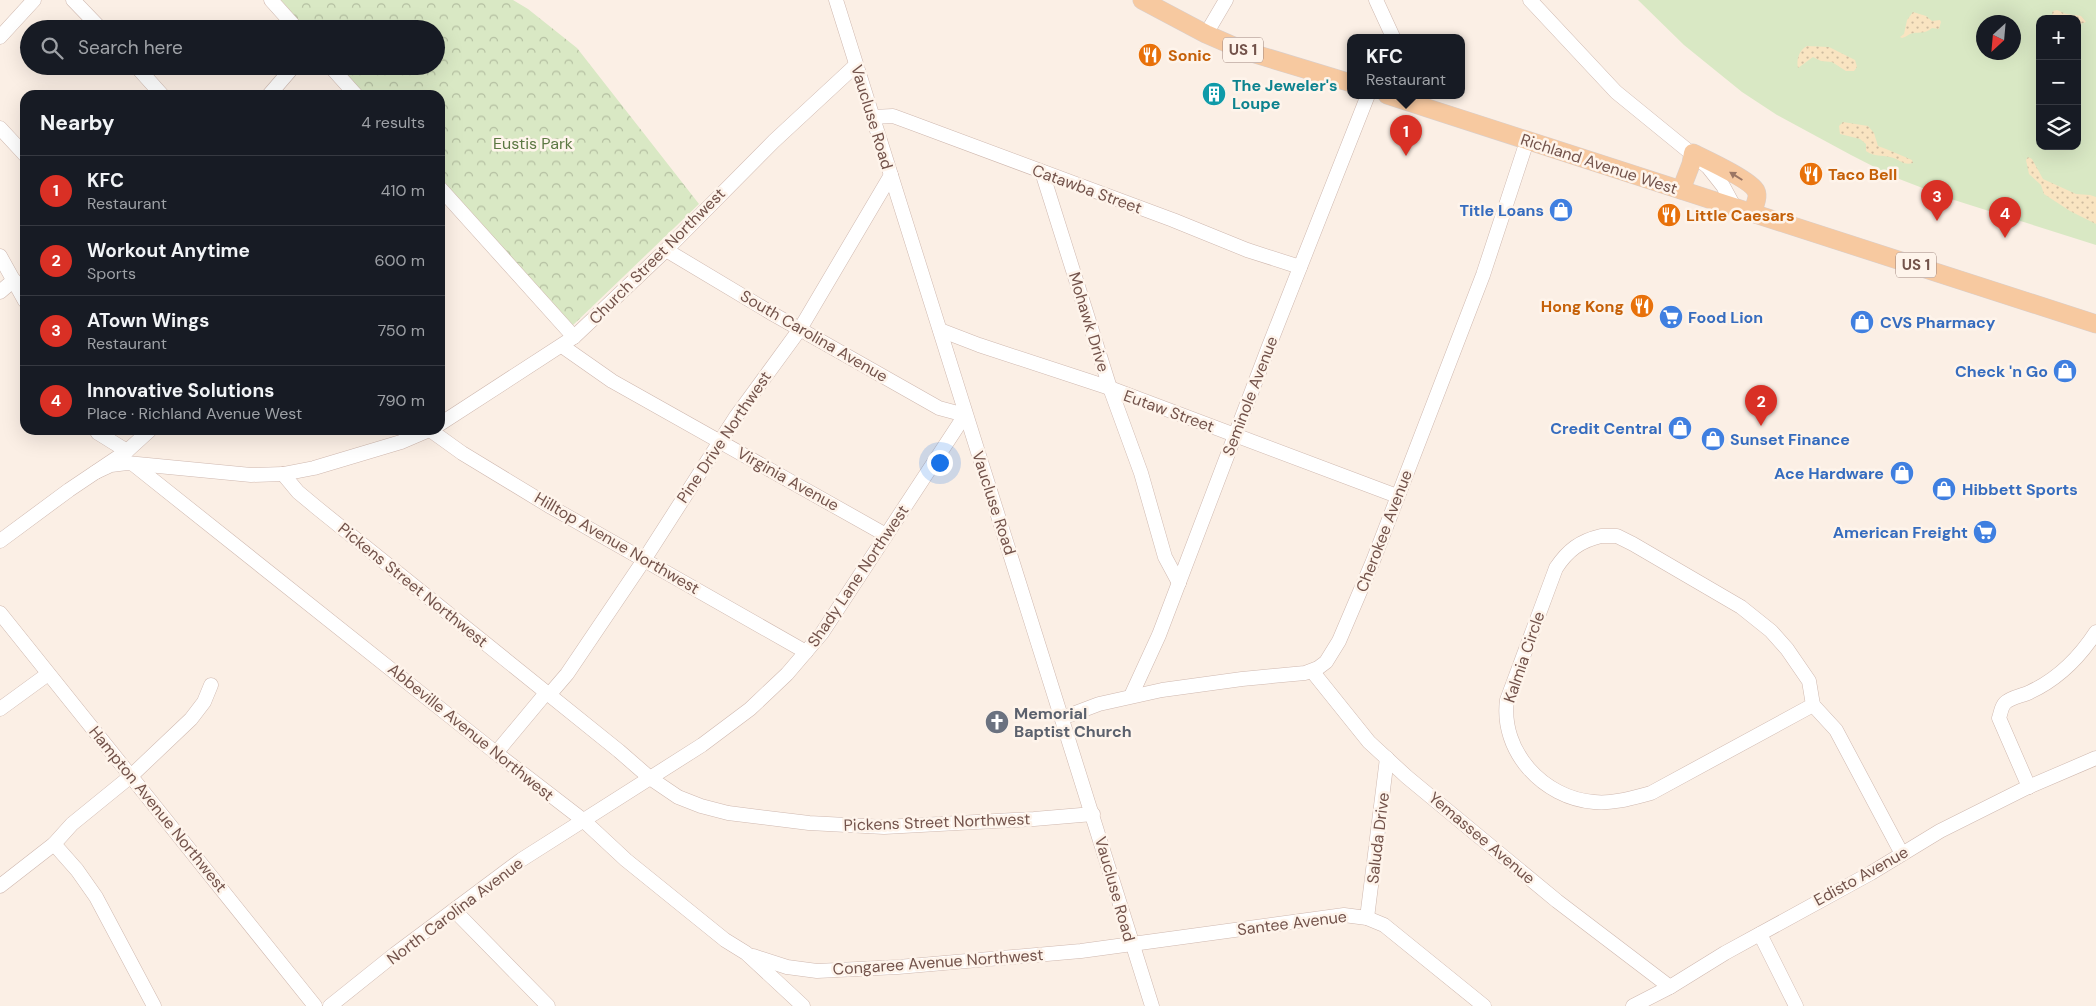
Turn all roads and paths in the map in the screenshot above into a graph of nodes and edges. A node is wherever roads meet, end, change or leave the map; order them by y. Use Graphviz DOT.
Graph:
graph roads {
  1 [pos="34,0"];
  2 [pos="73,0"];
  3 [pos="271,0"];
  4 [pos="836,0"];
  5 [pos="1142,0"];
  6 [pos="1226,0"];
  7 [pos="1376,0"];
  8 [pos="1530,0"];
  9 [pos="92,20"];
  10 [pos="289,20"];
  11 [pos="1206,34"];
  12 [pos="1392,34"];
  13 [pos="0,37"];
  14 [pos="856,66"];
  15 [pos="144,75"];
  16 [pos="286,75"];
  17 [pos="338,75"];
  18 [pos="1347,83"];
  19 [pos="158,90"];
  20 [pos="273,90"];
  21 [pos="352,90"];
  22 [pos="1366,99"];
  23 [pos="1410,99"];
  24 [pos="873,118"];
  25 [pos="0,128"];
  26 [pos="1527,141"];
  27 [pos="20,150"];
  28 [pos="1692,153"];
  29 [pos="1042,172"];
  30 [pos="891,175"];
  31 [pos="1682,190"];
  32 [pos="445,194"];
  33 [pos="1735,208"];
  34 [pos="1752,214"];
  35 [pos="666,250"];
  36 [pos="0,256"];
  37 [pos="1300,267"];
  38 [pos="14,280"];
  39 [pos="20,291"];
  40 [pos="0,292"];
  41 [pos="2096,324"];
  42 [pos="800,329"];
  43 [pos="940,330"];
  44 [pos="574,337"];
  45 [pos="562,346"];
  46 [pos="1110,388"];
  47 [pos="965,415"];
  48 [pos="445,421"];
  49 [pos="1236,434"];
  50 [pos="101,435"];
  51 [pos="146,435"];
  52 [pos="418,435"];
  53 [pos="437,435"];
  54 [pos="720,442"];
  55 [pos="130,458"];
  56 [pos="283,474"];
  57 [pos="1397,496"];
  58 [pos="886,534"];
  59 [pos="0,541"];
  60 [pos="644,560"];
  61 [pos="1178,583"];
  62 [pos="0,613"];
  63 [pos="2096,632"];
  64 [pos="806,652"];
  65 [pos="1312,671"];
  66 [pos="48,674"];
  67 [pos="211,685"];
  68 [pos="548,694"];
  69 [pos="1131,696"];
  70 [pos="1813,705"];
  71 [pos="0,709"];
  72 [pos="1062,718"];
  73 [pos="496,753"];
  74 [pos="1388,758"];
  75 [pos="2096,758"];
  76 [pos="131,776"];
  77 [pos="650,778"];
  78 [pos="2029,787"];
  79 [pos="1093,814"];
  80 [pos="583,820"];
  81 [pos="54,844"];
  82 [pos="1902,854"];
  83 [pos="0,886"];
  84 [pos="454,910"];
  85 [pos="1367,918"];
  86 [pos="1760,934"];
  87 [pos="1132,944"];
  88 [pos="746,953"];
  89 [pos="1670,987"];
  90 [pos="154,1006"];
  91 [pos="315,1006"];
  92 [pos="330,1006"];
  93 [pos="548,1006"];
  94 [pos="803,1006"];
  95 [pos="1152,1006"];
  96 [pos="1484,1006"];
  97 [pos="1633,1006"];
  98 [pos="1796,1006"];
  1 -- 13 [label="street"];
  2 -- 9 [label="street"];
  3 -- 10 [label="street"];
  4 -- 14 [label="street, Vaucluse Road"];
  5 -- 11 [label="main road, US 1"];
  6 -- 11 [label="street"];
  7 -- 12 [label="street"];
  8 -- 28 [label="street"];
  11 -- 18 [label="main road, US 1"];
  14 -- 24 [label="street, Vaucluse Road"];
  14 -- 35 [label="street, Church Street Northwest"];
  15 -- 19 [label="street"];
  16 -- 20 [label="street"];
  17 -- 21 [label="street"];
  22 -- 37 [label="street, Seminole Avenue"];
  23 -- 26 [label="main road, Richland Avenue West / US 1"];
  24 -- 29 [label="street, Catawba Street"];
  24 -- 30 [label="street, Vaucluse Road"];
  25 -- 27 [label="street"];
  26 -- 31 [label="main road, Richland Avenue West / US 1"];
  26 -- 57 [label="street, Cherokee Avenue"];
  28 -- 31 [label="main road"];
  28 -- 33 [label="street"];
  34 -- 28 [label="main road, one-way"];
  29 -- 37 [label="street, Catawba Street"];
  29 -- 46 [label="street, Mohawk Drive"];
  30 -- 42 [label="street, Pine Drive Northwest"];
  30 -- 43 [label="street, Vaucluse Road"];
  31 -- 33 [label="main road, Richland Avenue West / US 1"];
  32 -- 44 [label="street"];
  33 -- 34 [label="main road, Richland Avenue West / US 1"];
  34 -- 41 [label="main road, Richland Avenue West / US 1"];
  35 -- 42 [label="street, South Carolina Avenue"];
  35 -- 44 [label="street, Church Street Northwest"];
  36 -- 38 [label="street"];
  37 -- 49 [label="street, Seminole Avenue"];
  38 -- 39 [label="street"];
  38 -- 40 [label="street"];
  42 -- 47 [label="street, South Carolina Avenue"];
  42 -- 54 [label="street, Pine Drive Northwest"];
  43 -- 46 [label="street, Eutaw Street"];
  43 -- 47 [label="street, Vaucluse Road"];
  44 -- 45 [label="street, Church Street Northwest"];
  45 -- 48 [label="street, Church Street Northwest"];
  45 -- 54 [label="street, Virginia Avenue"];
  46 -- 49 [label="street, Eutaw Street"];
  46 -- 61 [label="street, Mohawk Drive"];
  47 -- 58 [label="street, Shady Lane Northwest"];
  47 -- 72 [label="street, Vaucluse Road"];
  49 -- 57 [label="street, Eutaw Street"];
  49 -- 61 [label="street, Seminole Avenue"];
  50 -- 55 [label="street, Abbeville Avenue Northwest"];
  51 -- 55 [label="street"];
  52 -- 56 [label="street"];
  53 -- 60 [label="street, Hilltop Avenue Northwest"];
  54 -- 58 [label="street, Virginia Avenue"];
  54 -- 60 [label="street, Pine Drive Northwest"];
  55 -- 56 [label="street"];
  55 -- 59 [label="street"];
  55 -- 73 [label="street, Abbeville Avenue Northwest"];
  56 -- 68 [label="street, Pickens Street Northwest"];
  57 -- 65 [label="street, Cherokee Avenue"];
  58 -- 64 [label="street, Shady Lane Northwest"];
  60 -- 64 [label="street, Hilltop Avenue Northwest"];
  60 -- 68 [label="street, Pine Drive Northwest"];
  61 -- 69 [label="street, Seminole Avenue"];
  62 -- 66 [label="street, Hampton Avenue Northwest"];
  63 -- 78 [label="street"];
  64 -- 77 [label="street, Shady Lane Northwest"];
  65 -- 69 [label="street"];
  65 -- 74 [label="street, Yemassee Avenue"];
  66 -- 71 [label="street"];
  66 -- 76 [label="street, Hampton Avenue Northwest"];
  67 -- 76 [label="street"];
  68 -- 73 [label="street, Pine Drive Northwest"];
  68 -- 77 [label="street, Pickens Street Northwest"];
  69 -- 72 [label="street"];
  70 -- 70 [label="street, Kalmia Circle"];
  70 -- 82 [label="street"];
  72 -- 79 [label="street, Vaucluse Road"];
  73 -- 80 [label="street, Abbeville Avenue Northwest"];
  74 -- 85 [label="street, Saluda Drive"];
  74 -- 89 [label="street, Yemassee Avenue"];
  75 -- 78 [label="street, Edisto Avenue"];
  76 -- 81 [label="street"];
  76 -- 91 [label="street, Hampton Avenue Northwest"];
  77 -- 79 [label="street, Pickens Street Northwest"];
  77 -- 80 [label="street, Shady Lane Northwest"];
  78 -- 82 [label="street, Edisto Avenue"];
  79 -- 87 [label="street, Vaucluse Road"];
  80 -- 84 [label="street, North Carolina Avenue"];
  80 -- 88 [label="street, Abbeville Avenue Northwest"];
  81 -- 83 [label="street"];
  81 -- 90 [label="street"];
  82 -- 86 [label="street, Edisto Avenue"];
  84 -- 92 [label="street, North Carolina Avenue"];
  84 -- 93 [label="street"];
  85 -- 87 [label="street, Santee Avenue"];
  85 -- 96 [label="street, Santee Avenue"];
  86 -- 89 [label="street, Edisto Avenue"];
  86 -- 98 [label="street"];
  87 -- 88 [label="street, Congaree Avenue Northwest"];
  87 -- 95 [label="street, Vaucluse Road"];
  88 -- 94 [label="street, Abbeville Avenue Northwest"];
  89 -- 97 [label="street, Edisto Avenue"];
}
